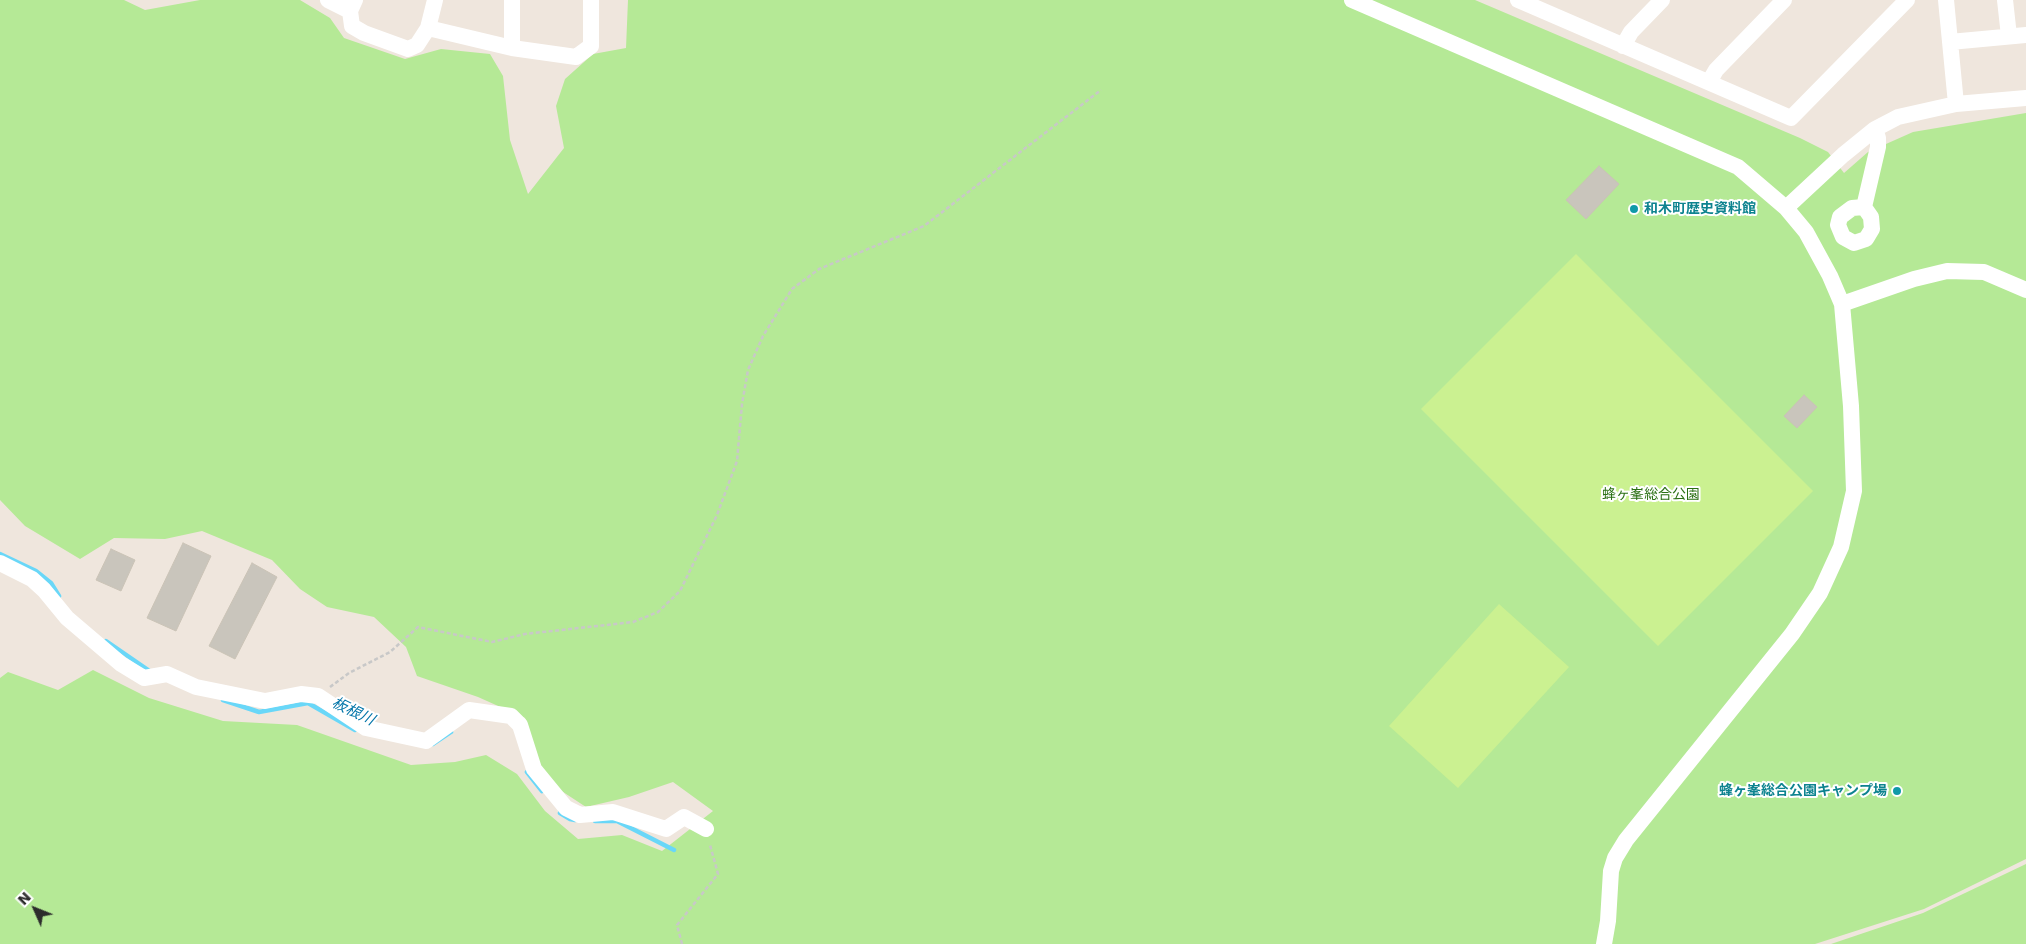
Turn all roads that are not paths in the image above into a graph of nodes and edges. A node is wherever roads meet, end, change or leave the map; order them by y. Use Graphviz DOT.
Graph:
graph roads {
  1 [pos="328,0"];
  2 [pos="436,0"];
  3 [pos="512,0"];
  4 [pos="590,0"];
  5 [pos="1352,0"];
  6 [pos="1518,0"];
  7 [pos="1662,0"];
  8 [pos="1784,0"];
  9 [pos="1907,0"];
  10 [pos="1946,0"];
  11 [pos="2005,0"];
  12 [pos="1538,4"];
  13 [pos="352,6"];
  14 [pos="428,28"];
  15 [pos="2026,35"];
  16 [pos="2009,36"];
  17 [pos="1950,42"];
  18 [pos="1623,46"];
  19 [pos="512,48"];
  20 [pos="1709,82"];
  21 [pos="2026,98"];
  22 [pos="1956,104"];
  23 [pos="1875,129"];
  24 [pos="1864,207"];
  25 [pos="1786,208"];
  26 [pos="2026,290"];
  27 [pos="1842,304"];
  28 [pos="0,564"];
  29 [pos="706,829"];
  30 [pos="1604,944"];
  1 -- 13 [label="street"];
  2 -- 14 [label="street"];
  3 -- 19 [label="street"];
  4 -- 19 [label="street"];
  5 -- 25 [label="street"];
  6 -- 12 [label="street"];
  7 -- 18 [label="street"];
  8 -- 20 [label="street"];
  9 -- 20 [label="street"];
  10 -- 17 [label="street"];
  11 -- 16 [label="street"];
  12 -- 18 [label="street"];
  13 -- 14 [label="street"];
  14 -- 19 [label="street"];
  15 -- 16 [label="street"];
  16 -- 17 [label="street"];
  17 -- 22 [label="street"];
  18 -- 20 [label="street"];
  21 -- 22 [label="street"];
  22 -- 23 [label="street"];
  23 -- 24 [label="street"];
  23 -- 25 [label="street"];
  25 -- 27 [label="street"];
  26 -- 27 [label="street"];
  27 -- 30 [label="street"];
  28 -- 29 [label="street"];
}
